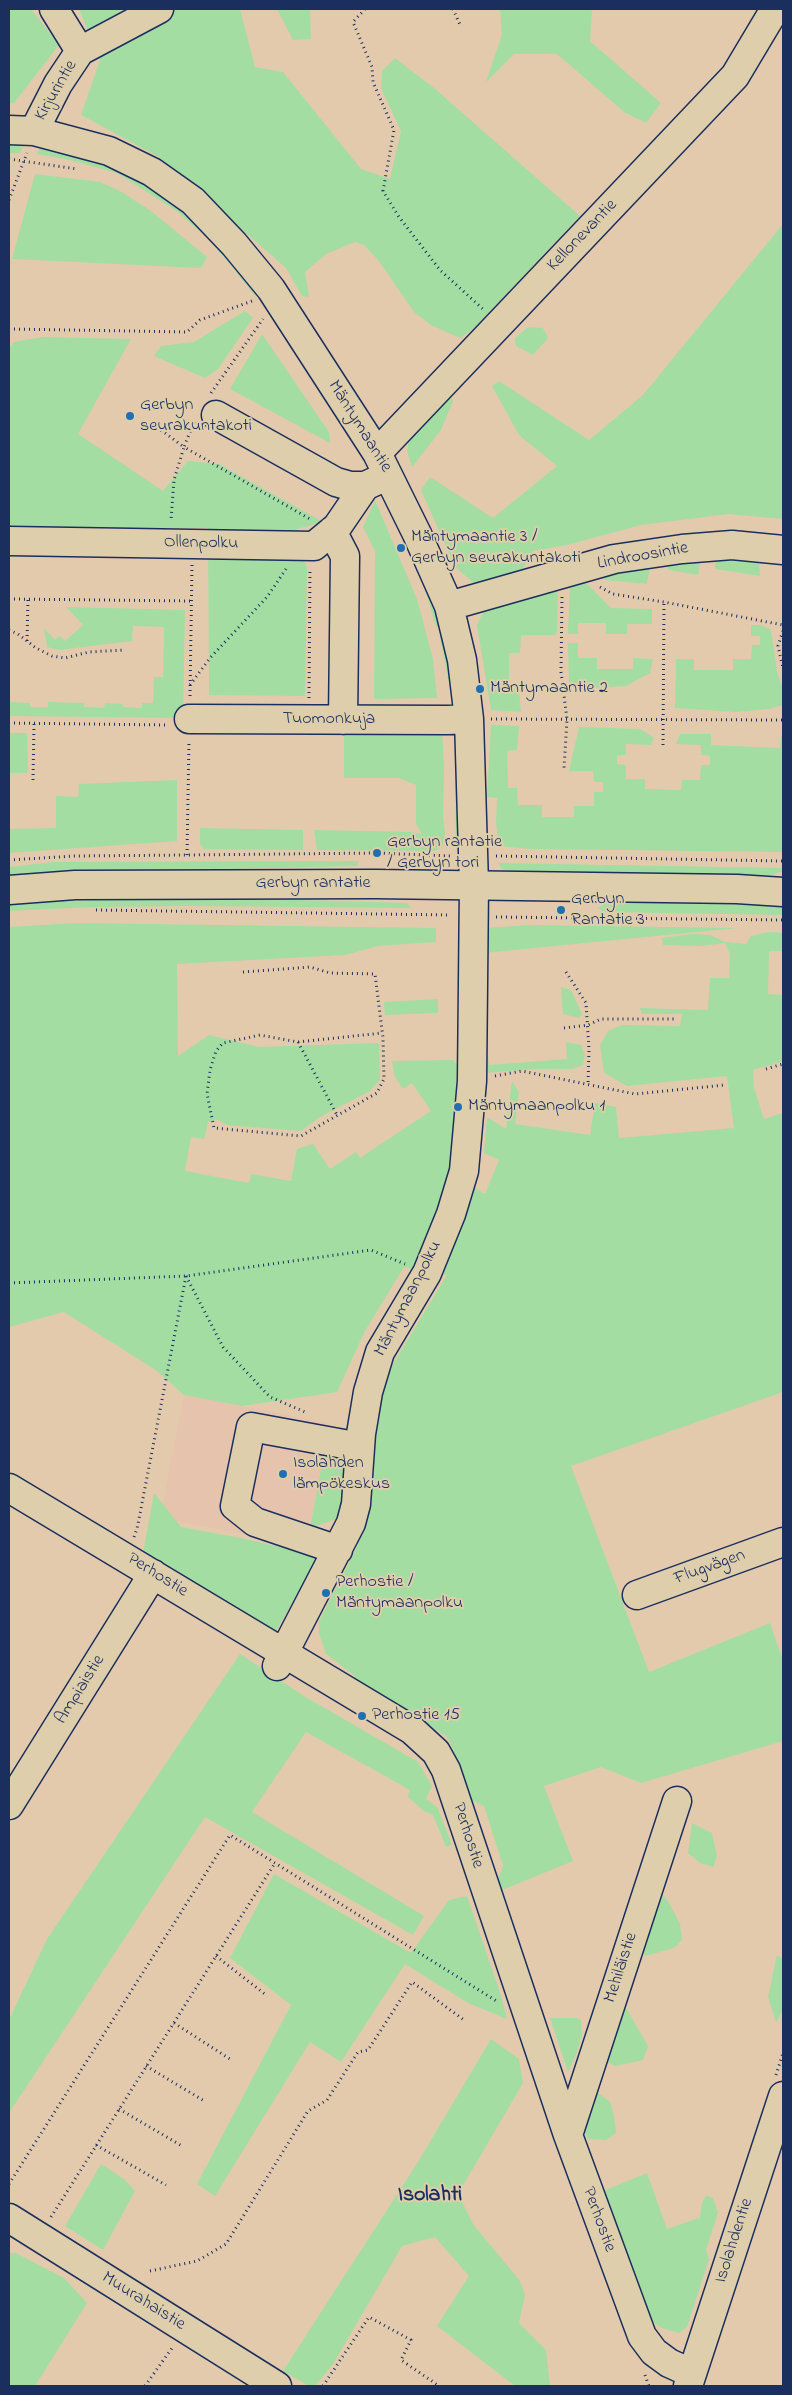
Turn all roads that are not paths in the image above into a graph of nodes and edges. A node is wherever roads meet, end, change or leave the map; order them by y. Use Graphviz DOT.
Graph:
graph roads {
  1 [pos="54,9"];
  2 [pos="159,9"];
  3 [pos="776,9"];
  4 [pos="80,51"];
  5 [pos="21,130"];
  6 [pos="216,415"];
  7 [pos="377,472"];
  8 [pos="9,541"];
  9 [pos="312,541"];
  10 [pos="783,550"];
  11 [pos="449,606"];
  12 [pos="482,719"];
  13 [pos="343,720"];
  14 [pos="180,722"];
  15 [pos="783,885"];
  16 [pos="474,886"];
  17 [pos="9,890"];
  18 [pos="737,890"];
  19 [pos="783,892"];
  20 [pos="360,1447"];
  21 [pos="9,1488"];
  22 [pos="783,1542"];
  23 [pos="341,1546"];
  24 [pos="153,1574"];
  25 [pos="637,1595"];
  26 [pos="280,1660"];
  27 [pos="677,1801"];
  28 [pos="9,1805"];
  29 [pos="783,2096"];
  30 [pos="568,2135"];
  31 [pos="9,2218"];
  32 [pos="690,2380"];
  33 [pos="277,2386"];
  1 -- 4 [label="street"];
  2 -- 4 [label="street, Kirjurintie"];
  3 -- 7 [label="street, Kellonevantie"];
  4 -- 5 [label="street, Kirjurintie"];
  5 -- 7 [label="street, Mäntymaantie"];
  6 -- 7 [label="street"];
  7 -- 9 [label="street"];
  7 -- 11 [label="street, Mäntymaantie"];
  8 -- 9 [label="street, Ollenpolku"];
  9 -- 13 [label="street"];
  10 -- 11 [label="street, Lindroosintie"];
  11 -- 12 [label="street, Mäntymaantie"];
  12 -- 13 [label="street, Tuomonkuja"];
  12 -- 16 [label="street, Mäntymaantie"];
  13 -- 14 [label="street, Tuomonkuja"];
  15 -- 18 [label="street, Gerbyn rantatie"];
  16 -- 17 [label="street, Gerbyn rantatie"];
  16 -- 18 [label="street, Gerbyn rantatie"];
  16 -- 20 [label="street, Mäntymaanpolku"];
  18 -- 19 [label="street, Gerbyn rantatie"];
  20 -- 23 [label="street, Mäntymaanpolku"];
  20 -- 23 [label="street"];
  21 -- 24 [label="street, Perhostie"];
  22 -- 25 [label="street, Flugvägen"];
  23 -- 26 [label="street, Mäntymaanpolku"];
  24 -- 26 [label="street, Perhostie"];
  24 -- 28 [label="street, Ampiaistie"];
  26 -- 30 [label="street, Perhostie"];
  27 -- 30 [label="street, Mehiläistie"];
  29 -- 32 [label="street, Isolahdentie"];
  30 -- 32 [label="street, Perhostie"];
  31 -- 33 [label="street, Muurahaistie"];
}
